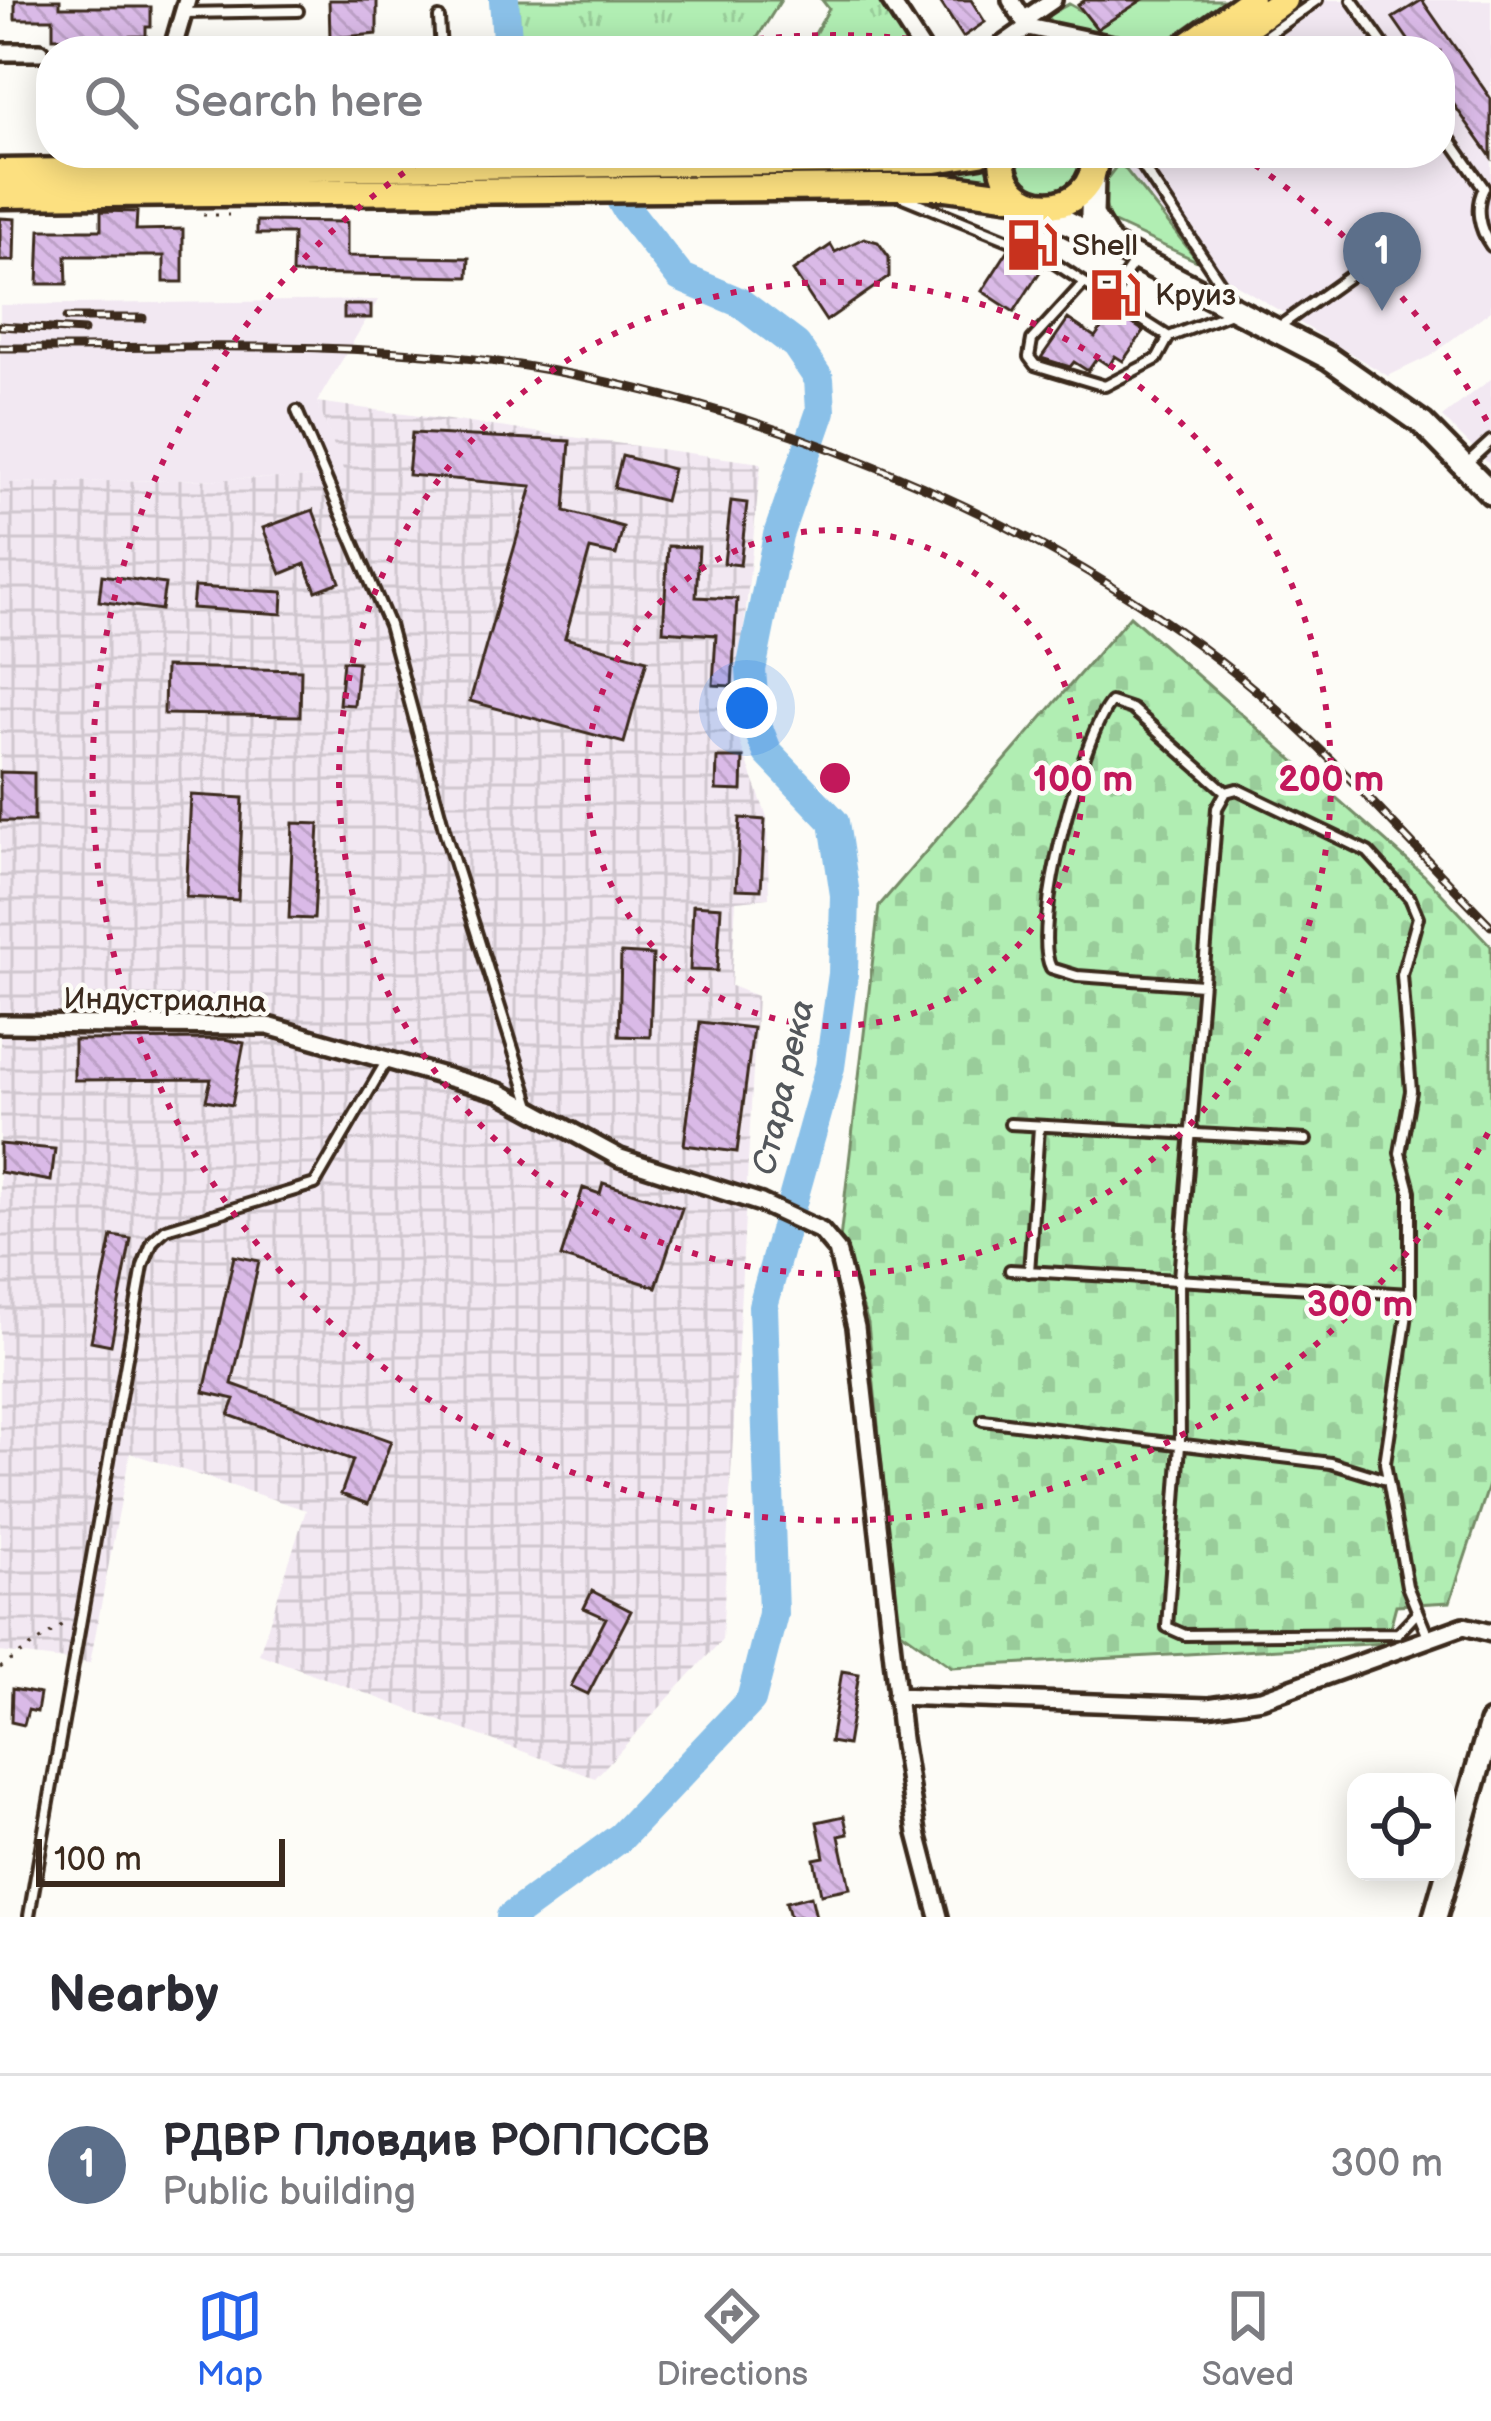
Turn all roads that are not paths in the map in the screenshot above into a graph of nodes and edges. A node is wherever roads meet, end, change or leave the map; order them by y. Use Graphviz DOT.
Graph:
graph roads {
  1 [pos="890,0"];
  2 [pos="1011,0"];
  3 [pos="1053,0"];
  4 [pos="1251,0"];
  5 [pos="1284,0"];
  6 [pos="1317,0"];
  7 [pos="1352,0"];
  8 [pos="184,6"];
  9 [pos="298,11"];
  10 [pos="440,18"];
  11 [pos="1026,24"];
  12 [pos="176,36"];
  13 [pos="441,36"];
  14 [pos="913,36"];
  15 [pos="1014,36"];
  16 [pos="1077,36"];
  17 [pos="1201,36"];
  18 [pos="1232,36"];
  19 [pos="1265,36"];
  20 [pos="1377,36"];
  21 [pos="0,52"];
  22 [pos="36,52"];
  23 [pos="1455,145"];
  24 [pos="424,168"];
  25 [pos="1004,168"];
  26 [pos="1093,168"];
  27 [pos="1096,168"];
  28 [pos="1144,168"];
  29 [pos="0,172"];
  30 [pos="195,174"];
  31 [pos="874,187"];
  32 [pos="1488,188"];
  33 [pos="0,195"];
  34 [pos="1025,200"];
  35 [pos="1392,246"];
  36 [pos="1491,246"];
  37 [pos="1126,256"];
  38 [pos="1084,283"];
  39 [pos="1109,299"];
  40 [pos="1238,310"];
  41 [pos="1276,329"];
  42 [pos="1169,337"];
  43 [pos="297,412"];
  44 [pos="1491,441"];
  45 [pos="1465,465"];
  46 [pos="1491,493"];
  47 [pos="1226,792"];
  48 [pos="1202,985"];
  49 [pos="0,1024"];
  50 [pos="387,1061"];
  51 [pos="532,1107"];
  52 [pos="1010,1124"];
  53 [pos="1039,1126"];
  54 [pos="1192,1135"];
  55 [pos="1306,1140"];
  56 [pos="1010,1270"];
  57 [pos="1029,1272"];
  58 [pos="1179,1278"];
  59 [pos="1410,1294"];
  60 [pos="983,1420"];
  61 [pos="1180,1445"];
  62 [pos="1386,1480"];
  63 [pos="1417,1613"];
  64 [pos="1491,1633"];
  65 [pos="1429,1638"];
  66 [pos="896,1696"];
  67 [pos="1491,1723"];
  68 [pos="29,1916"];
  69 [pos="940,1917"];
  70 [pos="1435,1917"];
  1 -- 14 [label="street"];
  2 -- 11 [label="street"];
  3 -- 11 [label="street"];
  4 -- 17 [label="main road"];
  5 -- 18 [label="main road"];
  6 -- 19 [label="lane"];
  7 -- 20 [label="lane"];
  8 -- 9 [label="lane"];
  8 -- 12 [label="street"];
  10 -- 13 [label="lane"];
  11 -- 15 [label="street"];
  11 -- 16 [label="street"];
  21 -- 22 [label="street"];
  23 -- 32 [label="lane"];
  24 -- 30 [label="main road"];
  25 -- 34 [label="main road"];
  26 -- 34 [label="main road"];
  27 -- 37 [label="main road"];
  28 -- 40 [label="lane"];
  29 -- 30 [label="main road"];
  30 -- 31 [label="main road"];
  30 -- 33 [label="main road"];
  31 -- 34 [label="main road"];
  31 -- 38 [label="lane"];
  32 -- 36 [label="lane"];
  34 -- 37 [label="main road"];
  35 -- 41 [label="lane"];
  37 -- 39 [label="lane"];
  37 -- 40 [label="main road"];
  38 -- 39 [label="lane"];
  38 -- 42 [label="lane"];
  39 -- 42 [label="lane"];
  40 -- 41 [label="main road"];
  40 -- 42 [label="lane"];
  41 -- 45 [label="main road"];
  43 -- 51 [label="lane"];
  44 -- 45 [label="lane"];
  45 -- 46 [label="main road"];
  47 -- 48 [label="lane"];
  47 -- 48 [label="lane"];
  47 -- 59 [label="lane"];
  48 -- 54 [label="lane"];
  49 -- 50 [label="street, Индустриална"];
  50 -- 51 [label="street, Индустриална"];
  50 -- 68 [label="lane"];
  51 -- 66 [label="street, Индустриална"];
  52 -- 53 [label="lane"];
  53 -- 54 [label="lane"];
  53 -- 57 [label="lane"];
  54 -- 55 [label="lane"];
  54 -- 58 [label="lane"];
  56 -- 57 [label="lane"];
  57 -- 58 [label="lane"];
  58 -- 59 [label="lane"];
  58 -- 61 [label="lane"];
  59 -- 62 [label="lane"];
  60 -- 61 [label="lane"];
  61 -- 62 [label="lane"];
  61 -- 63 [label="lane"];
  62 -- 63 [label="lane"];
  63 -- 65 [label="lane"];
  64 -- 65 [label="street"];
  65 -- 66 [label="street"];
  66 -- 69 [label="street"];
  67 -- 70 [label="main road"];
}
